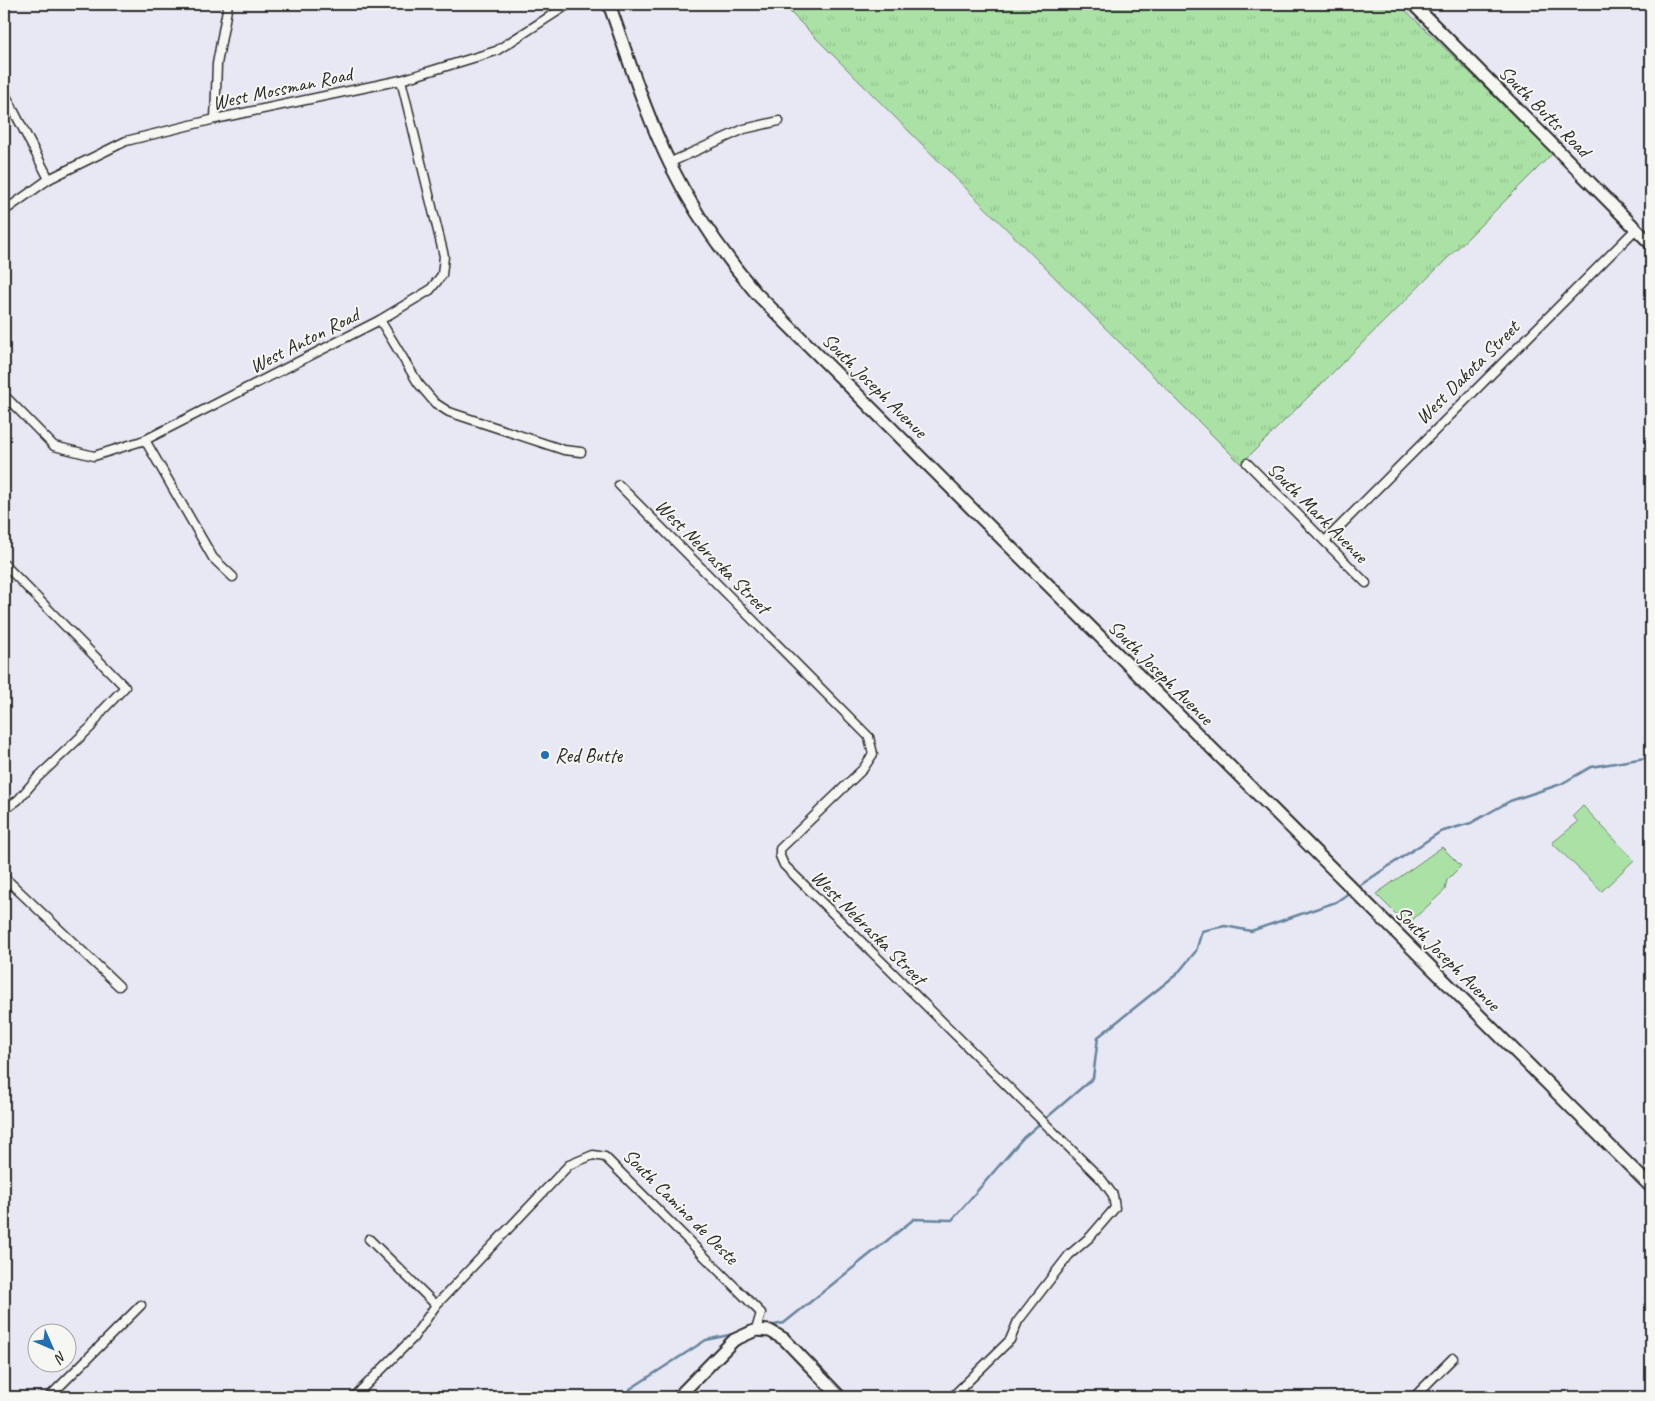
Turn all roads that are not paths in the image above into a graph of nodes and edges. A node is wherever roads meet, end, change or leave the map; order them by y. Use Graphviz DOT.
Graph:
graph roads {
  1 [pos="228,4"];
  2 [pos="569,4"];
  3 [pos="609,4"];
  4 [pos="1413,4"];
  5 [pos="401,80"];
  6 [pos="4,92"];
  7 [pos="215,119"];
  8 [pos="779,121"];
  9 [pos="669,163"];
  10 [pos="49,179"];
  11 [pos="4,211"];
  12 [pos="1636,229"];
  13 [pos="1651,244"];
  14 [pos="380,320"];
  15 [pos="4,395"];
  16 [pos="145,440"];
  17 [pos="581,452"];
  18 [pos="1247,463"];
  19 [pos="619,485"];
  20 [pos="1324,541"];
  21 [pos="4,564"];
  22 [pos="233,577"];
  23 [pos="1366,583"];
  24 [pos="4,810"];
  25 [pos="4,877"];
  26 [pos="119,986"];
  27 [pos="1651,1187"];
  28 [pos="369,1239"];
  29 [pos="141,1305"];
  30 [pos="436,1305"];
  31 [pos="756,1330"];
  32 [pos="1453,1358"];
  33 [pos="49,1397"];
  34 [pos="354,1397"];
  35 [pos="678,1397"];
  36 [pos="840,1397"];
  37 [pos="952,1397"];
  38 [pos="1414,1397"];
  1 -- 7 [label="street"];
  2 -- 5 [label="street, West Mossman Road"];
  3 -- 9 [label="main road, South Joseph Avenue"];
  4 -- 12 [label="main road, South Butts Road"];
  5 -- 7 [label="street, West Mossman Road"];
  5 -- 14 [label="street, West Anton Road"];
  6 -- 10 [label="street"];
  7 -- 10 [label="street, West Mossman Road"];
  8 -- 9 [label="street"];
  9 -- 27 [label="main road, South Joseph Avenue"];
  10 -- 11 [label="street, West Mossman Road"];
  12 -- 13 [label="main road, South Butts Road"];
  12 -- 20 [label="street, West Dakota Street"];
  14 -- 16 [label="street, West Anton Road"];
  14 -- 17 [label="street"];
  15 -- 16 [label="street, West Anton Road"];
  16 -- 22 [label="street"];
  18 -- 20 [label="street, South Mark Avenue"];
  19 -- 37 [label="street, West Nebraska Street"];
  20 -- 23 [label="street, South Mark Avenue"];
  21 -- 24 [label="street"];
  25 -- 26 [label="street"];
  28 -- 30 [label="street"];
  29 -- 33 [label="street"];
  30 -- 31 [label="street, South Camino de Oeste"];
  30 -- 34 [label="street"];
  31 -- 35 [label="main road"];
  31 -- 36 [label="main road"];
  32 -- 38 [label="street"];
}
